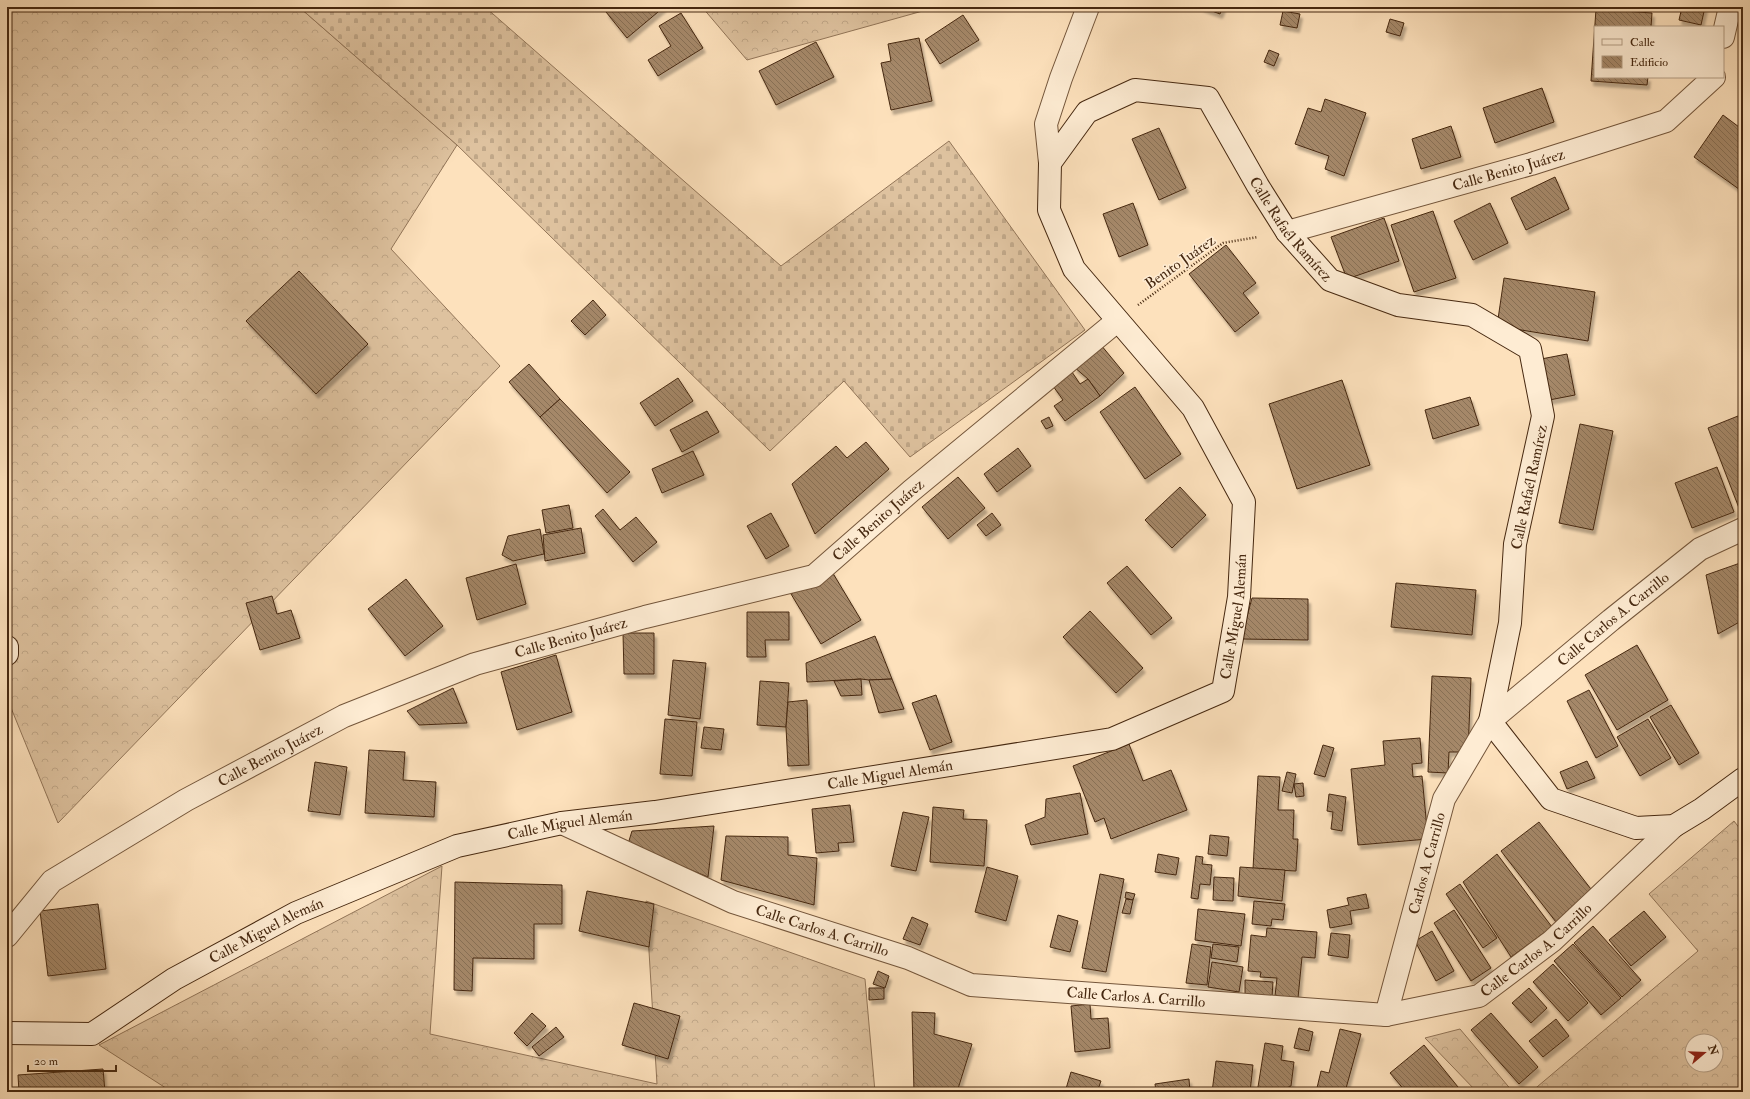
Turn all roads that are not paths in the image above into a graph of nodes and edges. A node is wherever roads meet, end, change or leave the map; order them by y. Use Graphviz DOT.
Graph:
graph roads {
  1 [pos="1088,7"];
  2 [pos="1730,7"];
  3 [pos="1724,33"];
  4 [pos="1713,78"];
  5 [pos="1050,163"];
  6 [pos="1287,232"];
  7 [pos="1117,321"];
  8 [pos="1743,529"];
  9 [pos="7,647"];
  10 [pos="7,654"];
  11 [pos="1490,721"];
  12 [pos="1743,779"];
  13 [pos="562,823"];
  14 [pos="1674,826"];
  15 [pos="7,936"];
  16 [pos="1386,1016"];
  17 [pos="7,1033"];
  1 -- 5 [label="street, Calle Miguel Alemán"];
  2 -- 3 [label="street"];
  4 -- 6 [label="street, Calle Benito Juárez"];
  5 -- 6 [label="street, Calle Rafaél Ramírez"];
  5 -- 7 [label="street, Calle Miguel Alemán"];
  6 -- 11 [label="street, Calle Rafaél Ramírez"];
  7 -- 13 [label="street, Calle Miguel Alemán"];
  7 -- 15 [label="street, Calle Benito Juárez"];
  8 -- 11 [label="street, Calle Carlos A. Carrillo"];
  9 -- 10 [label="street"];
  11 -- 14 [label="street"];
  11 -- 16 [label="street, Carlos A. Carrillo"];
  12 -- 14 [label="street"];
  13 -- 16 [label="street, Calle Carlos A. Carrillo"];
  13 -- 17 [label="street, Calle Miguel Alemán"];
  14 -- 16 [label="street, Calle Carlos A. Carrillo"];
}
